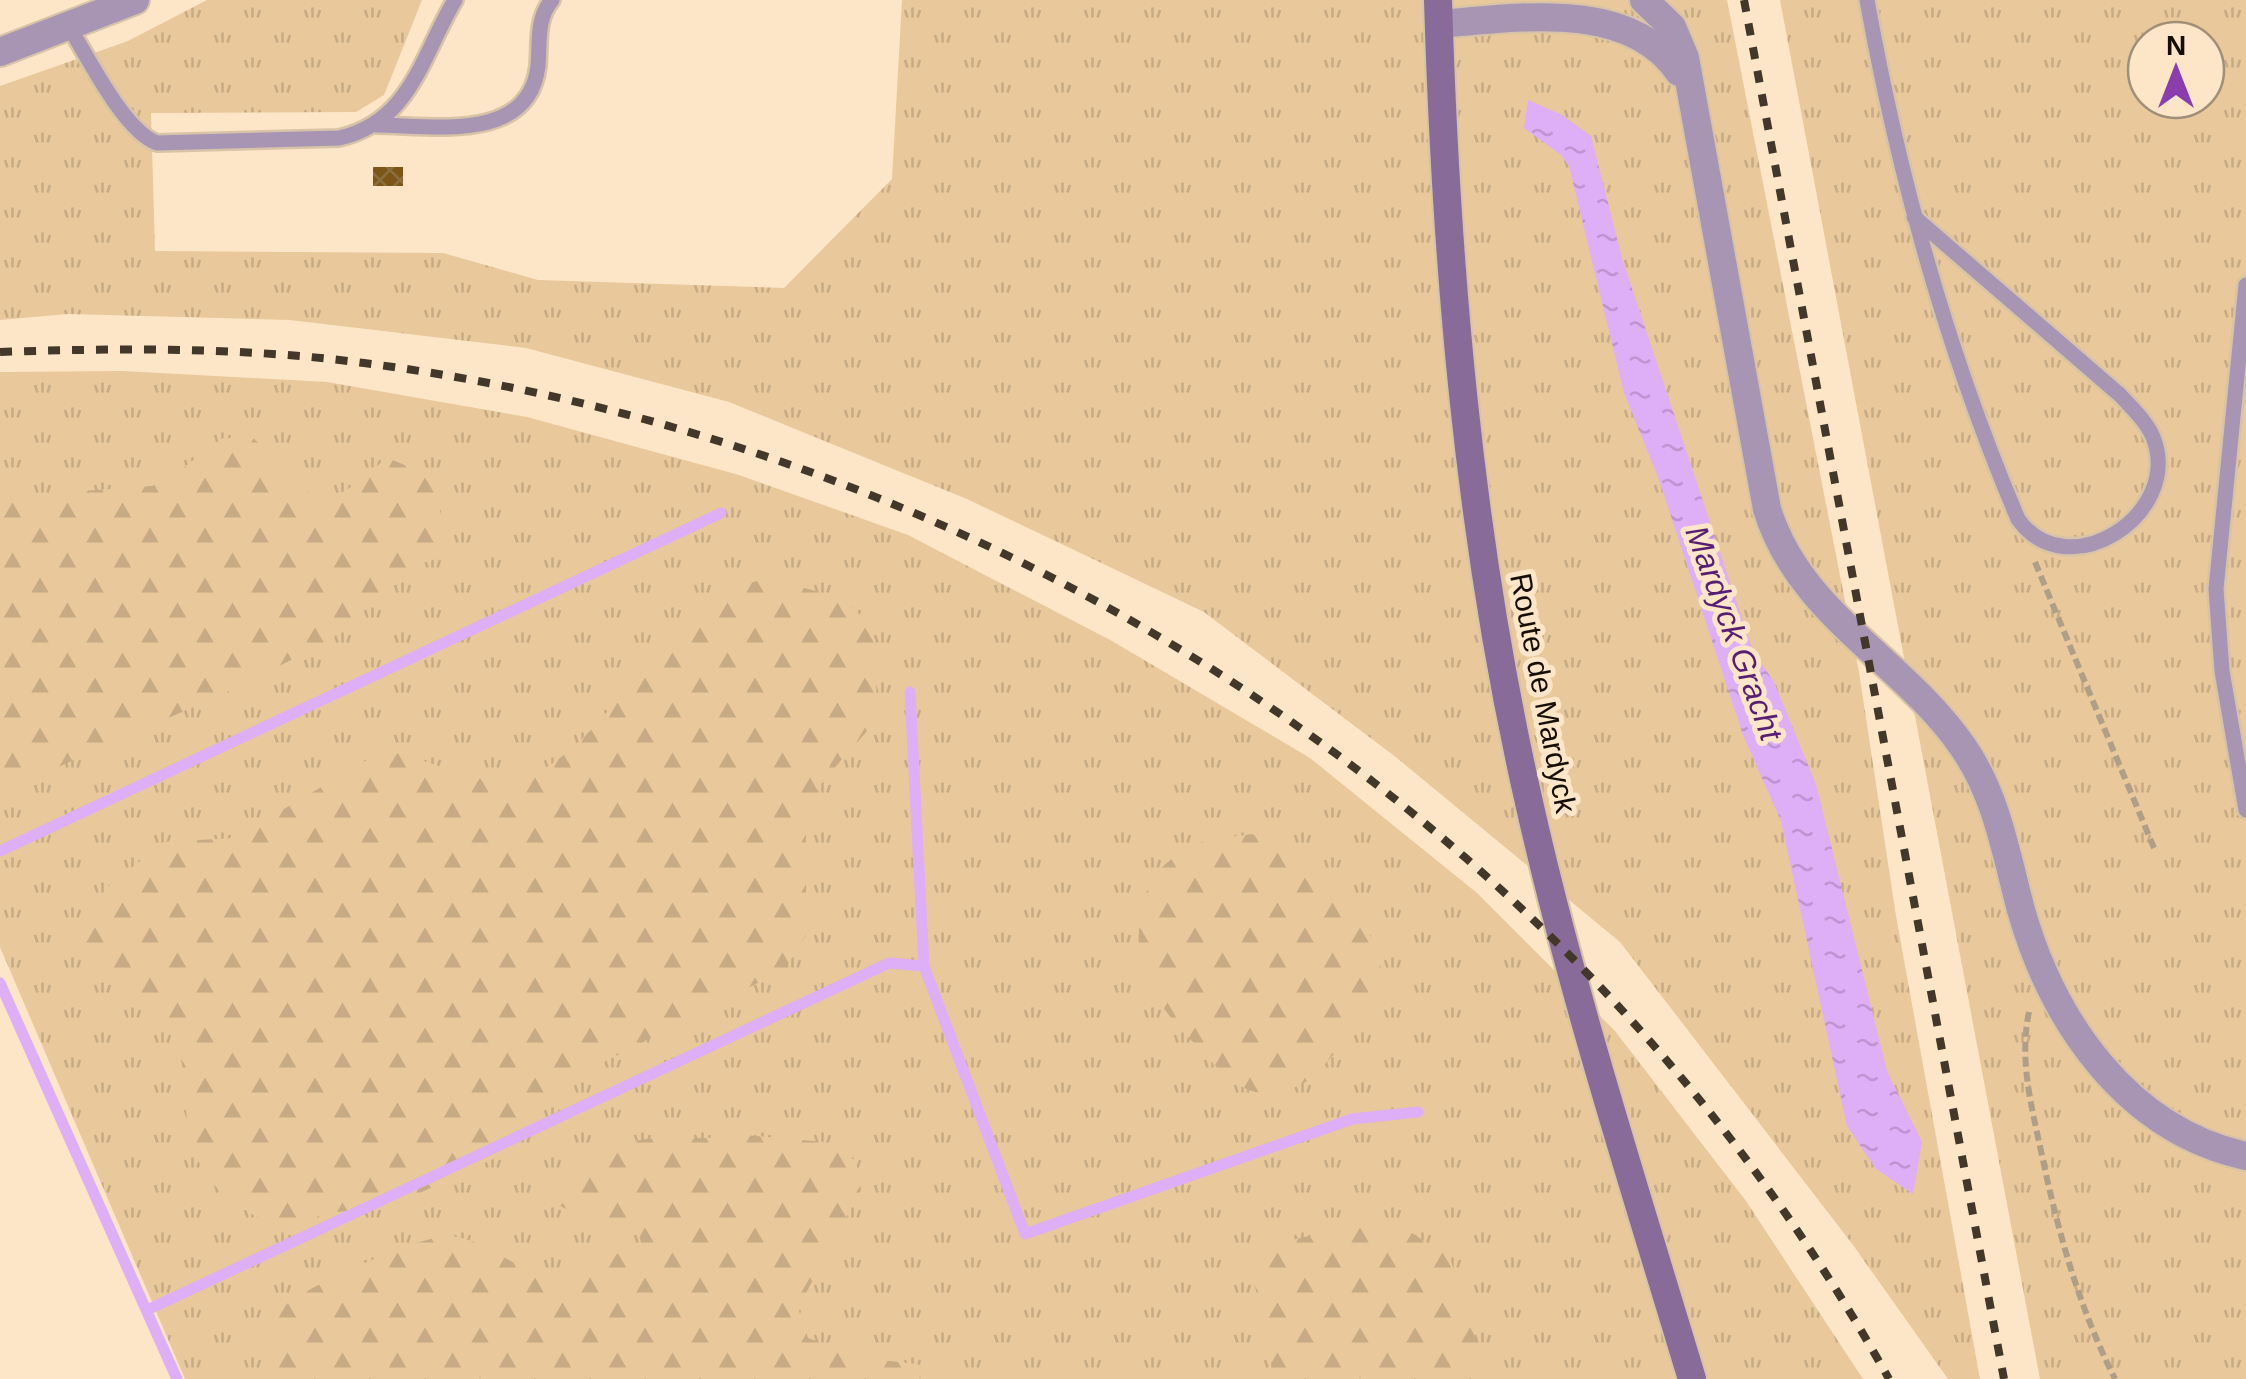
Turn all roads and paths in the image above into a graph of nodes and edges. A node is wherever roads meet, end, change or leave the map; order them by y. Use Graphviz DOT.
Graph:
graph roads {
  1 [pos="135,0"];
  2 [pos="455,0"];
  3 [pos="552,0"];
  4 [pos="1644,0"];
  5 [pos="1867,0"];
  6 [pos="1438,12"];
  7 [pos="69,27"];
  8 [pos="0,52"];
  9 [pos="1692,101"];
  10 [pos="376,125"];
  11 [pos="1914,217"];
  12 [pos="2246,285"];
  13 [pos="2018,518"];
  14 [pos="2246,810"];
  15 [pos="2154,848"];
  16 [pos="2039,962"];
  17 [pos="2246,1156"];
  18 [pos="1692,1379"];
  19 [pos="2116,1379"];
  1 -- 7 [label="street"];
  2 -- 10 [label="lane"];
  3 -- 10 [label="lane"];
  4 -- 9 [label="street"];
  5 -- 11 [label="lane"];
  6 -- 9 [label="street"];
  6 -- 18 [label="main road, Route de Mardyck"];
  7 -- 8 [label="street"];
  7 -- 10 [label="lane"];
  9 -- 16 [label="street"];
  11 -- 13 [label="lane"];
  11 -- 13 [label="lane"];
  12 -- 14 [label="lane"];
  13 -- 15 [label="path"];
  16 -- 17 [label="street"];
  16 -- 19 [label="path"];
}
